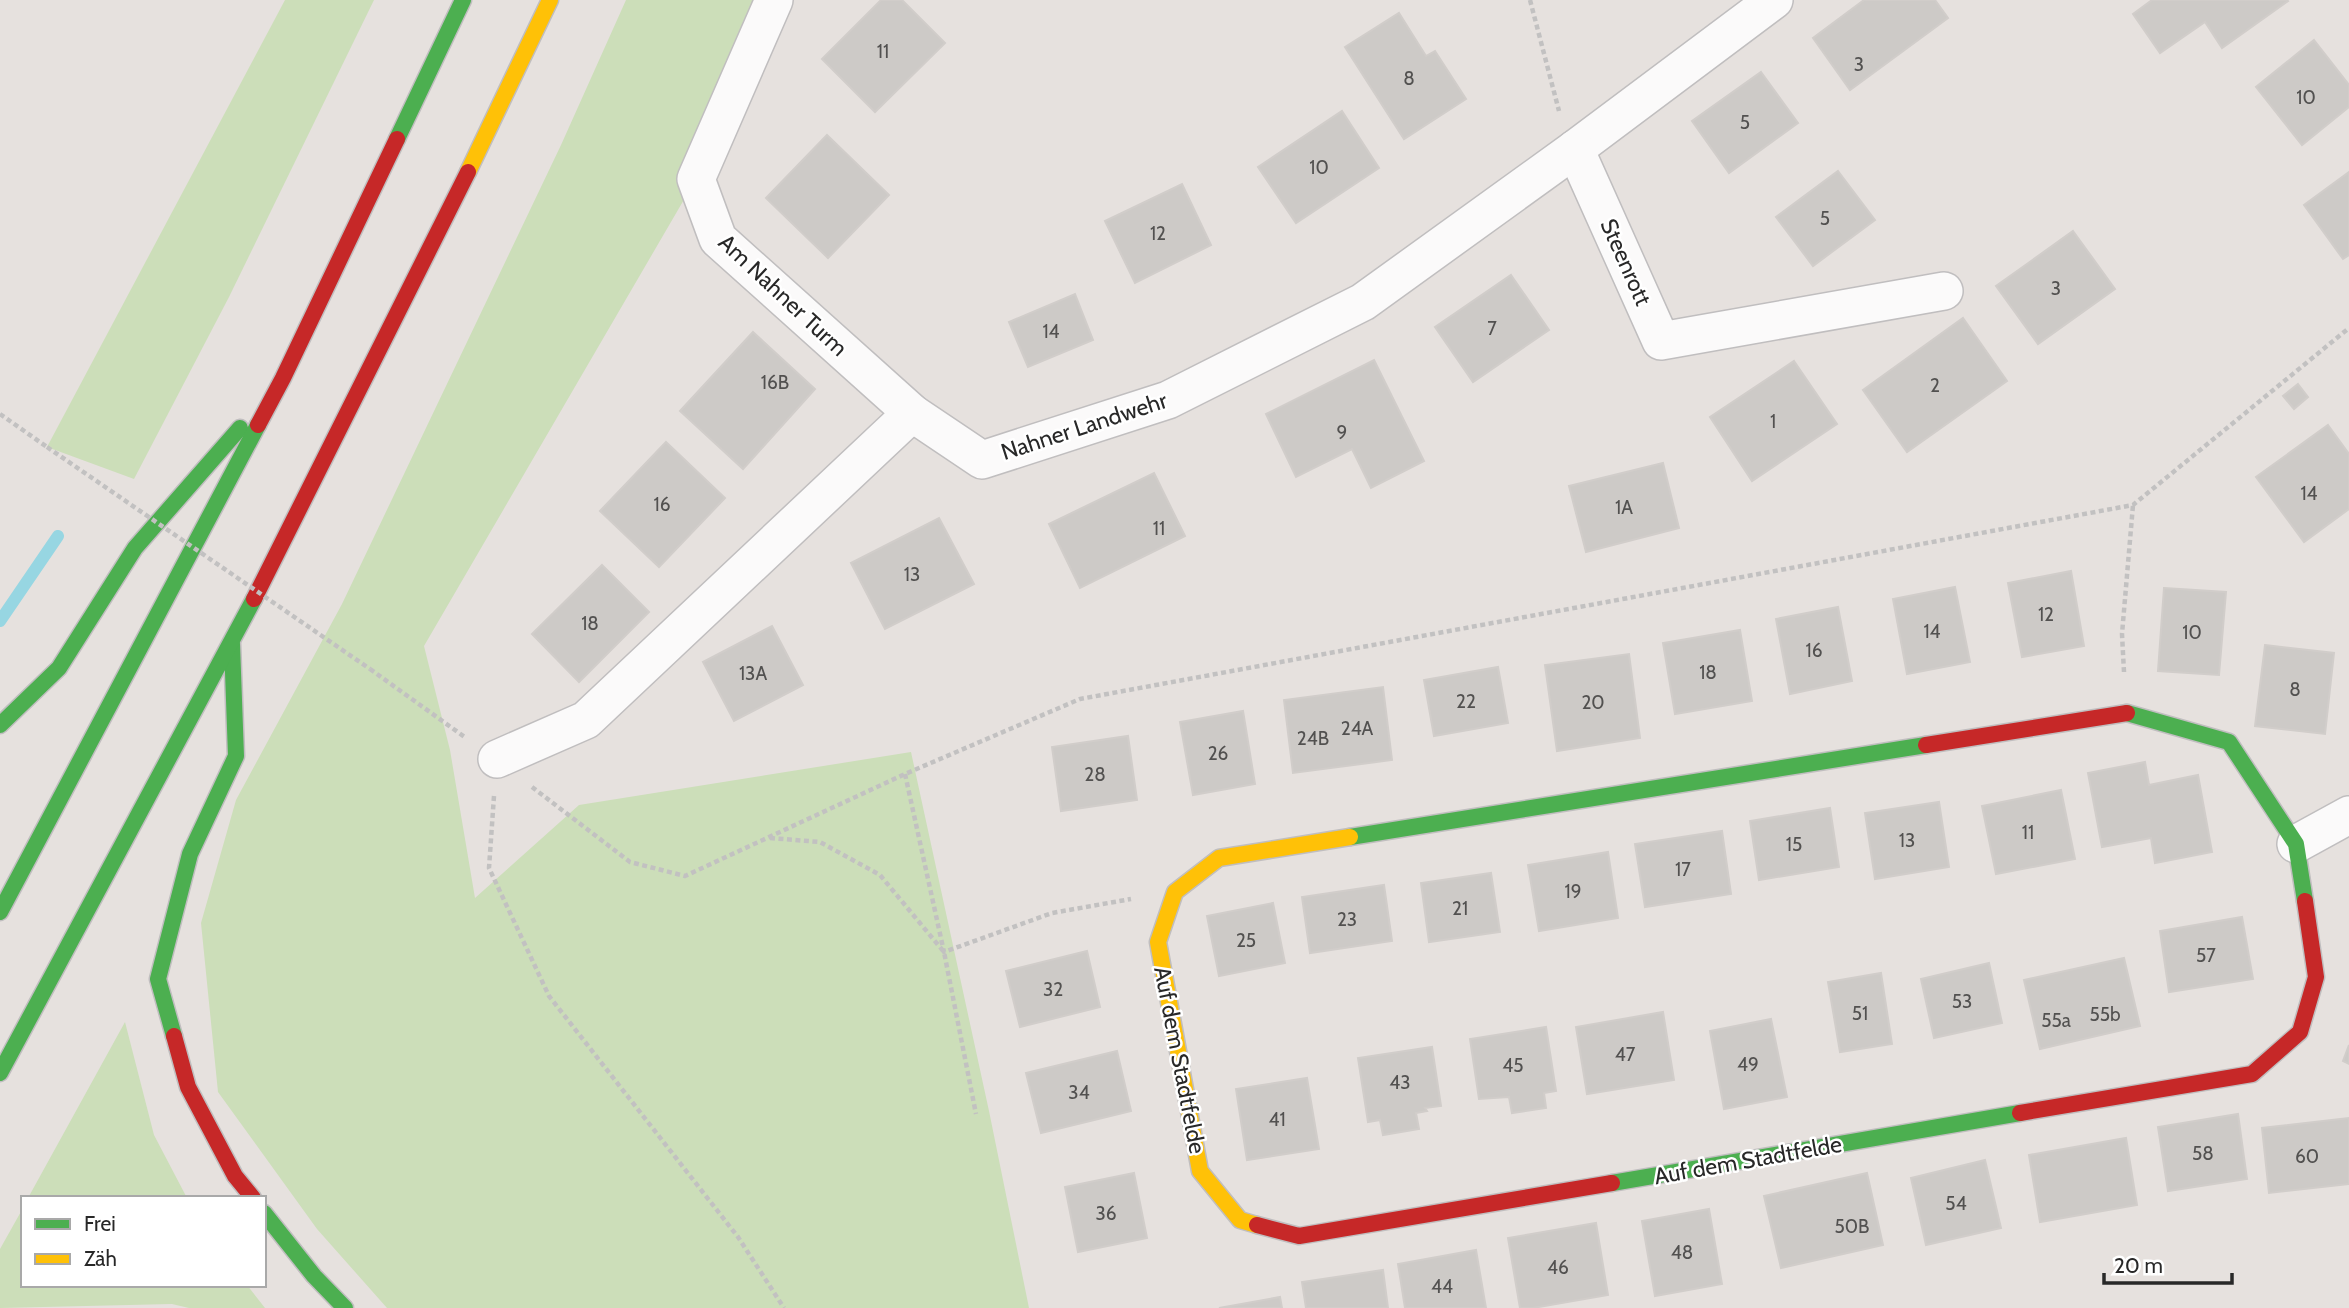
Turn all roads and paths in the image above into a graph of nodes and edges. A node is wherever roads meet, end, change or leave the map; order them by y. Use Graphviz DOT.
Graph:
graph roads {
  1 [pos="463,0"];
  2 [pos="550,0"];
  3 [pos="774,0"];
  4 [pos="1530,0"];
  5 [pos="1774,0"];
  6 [pos="1575,149"];
  7 [pos="1944,291"];
  8 [pos="2349,328"];
  9 [pos="283,378"];
  10 [pos="912,413"];
  11 [pos="0,414"];
  12 [pos="2133,505"];
  13 [pos="232,643"];
  14 [pos="2127,713"];
  15 [pos="0,724"];
  16 [pos="497,759"];
  17 [pos="905,774"];
  18 [pos="2349,815"];
  19 [pos="766,838"];
  20 [pos="2296,844"];
  21 [pos="1175,892"];
  22 [pos="0,912"];
  23 [pos="944,952"];
  24 [pos="0,1073"];
  25 [pos="976,1114"];
  26 [pos="251,1196"];
  27 [pos="266,1216"];
  28 [pos="345,1308"];
  29 [pos="785,1308"];
  1 -- 9 [label="main road"];
  2 -- 13 [label="main road"];
  3 -- 10 [label="street, Am Nahner Turm"];
  4 -- 6 [label="path"];
  5 -- 6 [label="street"];
  6 -- 7 [label="street, Steenrott"];
  6 -- 10 [label="street, Nahner Landwehr"];
  8 -- 12 [label="path"];
  9 -- 15 [label="main road"];
  9 -- 22 [label="main road"];
  10 -- 16 [label="street"];
  11 -- 16 [label="path, bridge"];
  12 -- 14 [label="path"];
  12 -- 17 [label="path"];
  13 -- 24 [label="main road"];
  13 -- 26 [label="main road"];
  14 -- 20 [label="main road, Auf dem Stadtfelde"];
  14 -- 21 [label="main road, Auf dem Stadtfelde"];
  16 -- 19 [label="path"];
  16 -- 29 [label="path"];
  17 -- 19 [label="path"];
  17 -- 23 [label="path"];
  18 -- 20 [label="street"];
  19 -- 23 [label="path"];
  20 -- 21 [label="main road, Auf dem Stadtfelde"];
  21 -- 23 [label="path"];
  23 -- 25 [label="path"];
  27 -- 28 [label="main road"];
}
